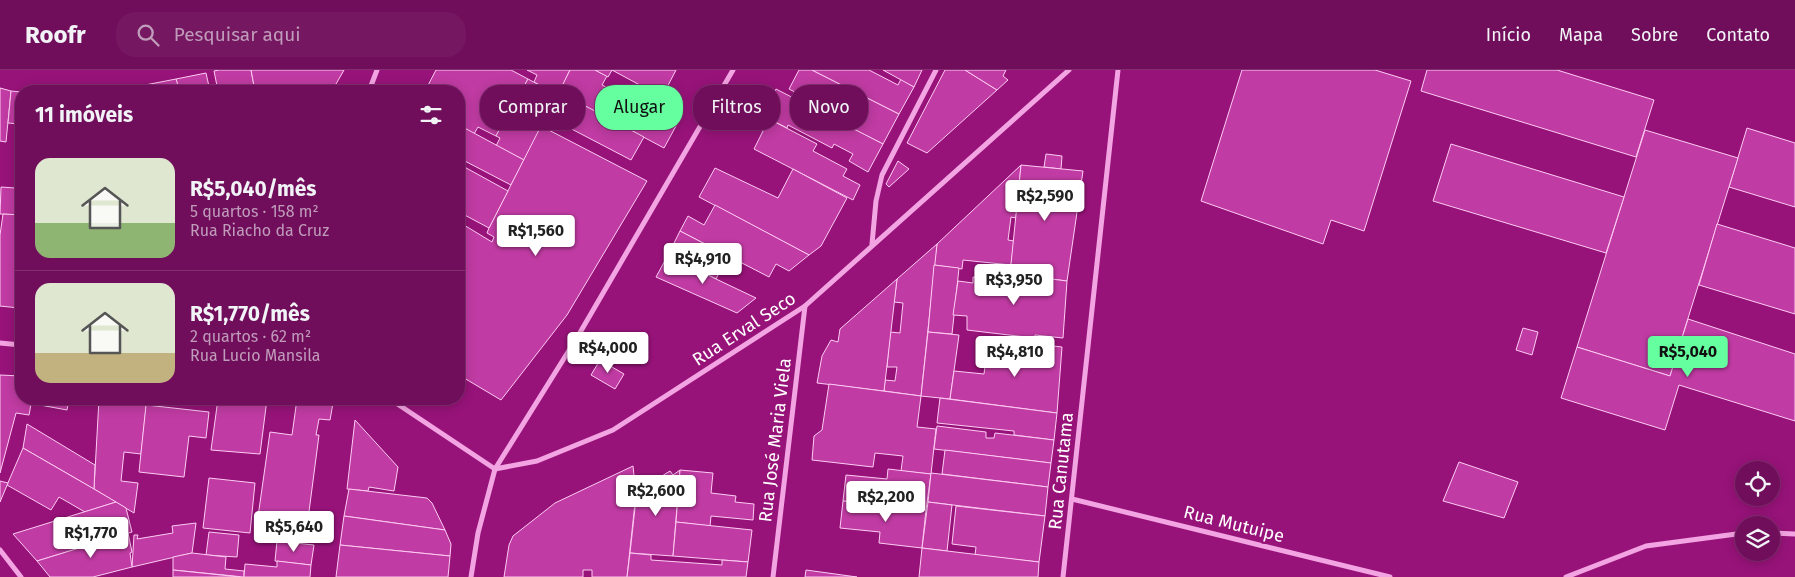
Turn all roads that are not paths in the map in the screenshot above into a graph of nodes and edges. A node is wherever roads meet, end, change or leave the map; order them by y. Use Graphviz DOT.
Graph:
graph roads {
  1 [pos="377,70"];
  2 [pos="733,70"];
  3 [pos="936,70"];
  4 [pos="1069,70"];
  5 [pos="1118,70"];
  6 [pos="371,85"];
  7 [pos="872,244"];
  8 [pos="805,306"];
  9 [pos="0,344"];
  10 [pos="15,345"];
  11 [pos="399,405"];
  12 [pos="495,469"];
  13 [pos="1072,498"];
  14 [pos="1735,533"];
  15 [pos="1780,533"];
  16 [pos="1795,534"];
  17 [pos="0,550"];
  18 [pos="21,577"];
  19 [pos="471,577"];
  20 [pos="773,577"];
  21 [pos="1063,577"];
  22 [pos="1390,577"];
  23 [pos="1566,577"];
  1 -- 6 [label="street"];
  2 -- 12 [label="street"];
  3 -- 7 [label="street"];
  4 -- 7 [label="street, Rua Erval Seco"];
  5 -- 13 [label="street, Rua Canutama"];
  7 -- 8 [label="street, Rua Erval Seco"];
  8 -- 12 [label="street, Rua Erval Seco"];
  8 -- 20 [label="street, Rua José Maria Viela"];
  9 -- 10 [label="street"];
  11 -- 12 [label="street"];
  12 -- 19 [label="street"];
  13 -- 21 [label="street, Rua Canutama"];
  13 -- 22 [label="street, Rua Mutuipe"];
  14 -- 23 [label="street"];
  15 -- 16 [label="street"];
  17 -- 18 [label="street"];
}
